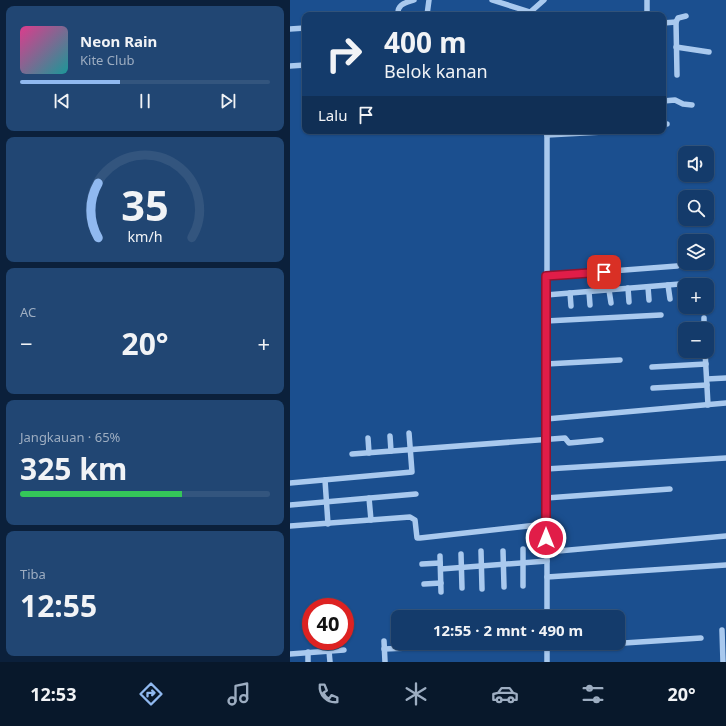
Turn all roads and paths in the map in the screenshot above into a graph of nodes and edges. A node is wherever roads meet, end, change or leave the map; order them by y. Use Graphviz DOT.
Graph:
graph roads {
  1 [pos="414,0"];
  2 [pos="429,0"];
  3 [pos="492,0"];
  4 [pos="544,0"];
  5 [pos="647,0"];
  6 [pos="398,12"];
  7 [pos="428,12"];
  8 [pos="523,12"];
  9 [pos="530,12"];
  10 [pos="647,12"];
  11 [pos="686,16"];
  12 [pos="676,22"];
  13 [pos="666,23"];
  14 [pos="302,28"];
  15 [pos="290,29"];
  16 [pos="676,47"];
  17 [pos="709,52"];
  18 [pos="302,65"];
  19 [pos="290,66"];
  20 [pos="676,75"];
  21 [pos="666,101"];
  22 [pos="692,105"];
  23 [pos="547,134"];
  24 [pos="677,266"];
  25 [pos="546,276"];
  26 [pos="668,285"];
  27 [pos="678,285"];
  28 [pos="648,287"];
  29 [pos="628,288"];
  30 [pos="610,290"];
  31 [pos="589,292"];
  32 [pos="570,293"];
  33 [pos="546,295"];
  34 [pos="670,299"];
  35 [pos="649,300"];
  36 [pos="630,302"];
  37 [pos="610,303"];
  38 [pos="590,305"];
  39 [pos="571,306"];
  40 [pos="661,315"];
  41 [pos="704,318"];
  42 [pos="546,321"];
  43 [pos="704,322"];
  44 [pos="706,358"];
  45 [pos="620,360"];
  46 [pos="546,364"];
  47 [pos="706,364"];
  48 [pos="652,367"];
  49 [pos="726,378"];
  50 [pos="707,382"];
  51 [pos="654,388"];
  52 [pos="726,403"];
  53 [pos="708,405"];
  54 [pos="546,419"];
  55 [pos="409,433"];
  56 [pos="390,436"];
  57 [pos="368,438"];
  58 [pos="546,439"];
  59 [pos="600,440"];
  60 [pos="411,450"];
  61 [pos="391,451"];
  62 [pos="370,453"];
  63 [pos="352,454"];
  64 [pos="726,458"];
  65 [pos="546,469"];
  66 [pos="325,480"];
  67 [pos="290,483"];
  68 [pos="670,489"];
  69 [pos="416,494"];
  70 [pos="368,498"];
  71 [pos="546,498"];
  72 [pos="326,502"];
  73 [pos="290,505"];
  74 [pos="371,520"];
  75 [pos="328,524"];
  76 [pos="546,524"];
  77 [pos="290,526"];
  78 [pos="726,536"];
  79 [pos="523,549"];
  80 [pos="503,551"];
  81 [pos="481,552"];
  82 [pos="547,552"];
  83 [pos="461,554"];
  84 [pos="547,561"];
  85 [pos="440,563"];
  86 [pos="523,563"];
  87 [pos="422,564"];
  88 [pos="503,564"];
  89 [pos="726,565"];
  90 [pos="481,566"];
  91 [pos="461,567"];
  92 [pos="547,578"];
  93 [pos="441,583"];
  94 [pos="424,584"];
  95 [pos="523,586"];
  96 [pos="504,587"];
  97 [pos="462,588"];
  98 [pos="482,589"];
  99 [pos="442,592"];
  100 [pos="547,610"];
  101 [pos="722,630"];
  102 [pos="701,638"];
  103 [pos="384,641"];
  104 [pos="625,642"];
  105 [pos="384,649"];
  106 [pos="391,649"];
  107 [pos="344,650"];
  108 [pos="547,650"];
  109 [pos="329,651"];
  110 [pos="308,652"];
  111 [pos="290,654"];
  112 [pos="308,662"];
  113 [pos="330,662"];
  114 [pos="385,662"];
  115 [pos="547,662"];
  116 [pos="723,662"];
  1 -- 6 [label="street"];
  2 -- 7 [label="street"];
  3 -- 8 [label="street"];
  4 -- 9 [label="street"];
  5 -- 10 [label="street"];
  11 -- 12 [label="street"];
  12 -- 13 [label="street"];
  12 -- 16 [label="street"];
  14 -- 15 [label="street"];
  16 -- 17 [label="street"];
  16 -- 20 [label="street"];
  18 -- 19 [label="street"];
  21 -- 22 [label="street"];
  23 -- 25 [label="street"];
  24 -- 25 [label="street"];
  25 -- 33 [label="street"];
  26 -- 27 [label="street"];
  26 -- 28 [label="street"];
  26 -- 34 [label="street"];
  28 -- 29 [label="street"];
  28 -- 35 [label="street"];
  29 -- 30 [label="street"];
  29 -- 36 [label="street"];
  30 -- 31 [label="street"];
  30 -- 37 [label="street"];
  31 -- 32 [label="street"];
  31 -- 38 [label="street"];
  32 -- 33 [label="street"];
  32 -- 39 [label="street"];
  33 -- 42 [label="street"];
  40 -- 42 [label="street"];
  41 -- 43 [label="street"];
  42 -- 46 [label="street"];
  44 -- 47 [label="street"];
  45 -- 46 [label="street"];
  46 -- 54 [label="street"];
  47 -- 48 [label="street"];
  47 -- 50 [label="street"];
  49 -- 50 [label="street"];
  50 -- 51 [label="street"];
  50 -- 53 [label="street"];
  52 -- 53 [label="street"];
  53 -- 54 [label="street"];
  54 -- 58 [label="street"];
  55 -- 60 [label="street"];
  56 -- 61 [label="street"];
  57 -- 62 [label="street"];
  58 -- 59 [label="street"];
  58 -- 60 [label="street"];
  58 -- 65 [label="street"];
  60 -- 61 [label="street"];
  60 -- 66 [label="street"];
  61 -- 62 [label="street"];
  62 -- 63 [label="street"];
  64 -- 65 [label="street"];
  65 -- 71 [label="street"];
  66 -- 67 [label="street"];
  66 -- 72 [label="street"];
  68 -- 71 [label="street"];
  69 -- 70 [label="street"];
  70 -- 72 [label="street"];
  70 -- 74 [label="street"];
  71 -- 76 [label="street"];
  72 -- 73 [label="street"];
  72 -- 75 [label="street"];
  74 -- 75 [label="street"];
  74 -- 76 [label="street"];
  75 -- 77 [label="street"];
  76 -- 82 [label="street"];
  78 -- 82 [label="street"];
  79 -- 86 [label="street"];
  80 -- 88 [label="street"];
  81 -- 90 [label="street"];
  82 -- 84 [label="street"];
  83 -- 91 [label="street"];
  84 -- 86 [label="street"];
  84 -- 92 [label="street"];
  85 -- 87 [label="street"];
  85 -- 91 [label="street"];
  85 -- 93 [label="street"];
  86 -- 88 [label="street"];
  86 -- 95 [label="street"];
  88 -- 90 [label="street"];
  88 -- 96 [label="street"];
  89 -- 92 [label="street"];
  90 -- 91 [label="street"];
  90 -- 98 [label="street"];
  91 -- 97 [label="street"];
  92 -- 100 [label="street"];
  93 -- 94 [label="street"];
  93 -- 99 [label="street"];
  101 -- 116 [label="street"];
  102 -- 104 [label="street"];
  103 -- 105 [label="street"];
  105 -- 106 [label="street"];
  105 -- 114 [label="street"];
  107 -- 109 [label="street"];
  108 -- 115 [label="street"];
  109 -- 110 [label="street"];
  109 -- 113 [label="street"];
  110 -- 111 [label="street"];
  110 -- 112 [label="street"];
}
